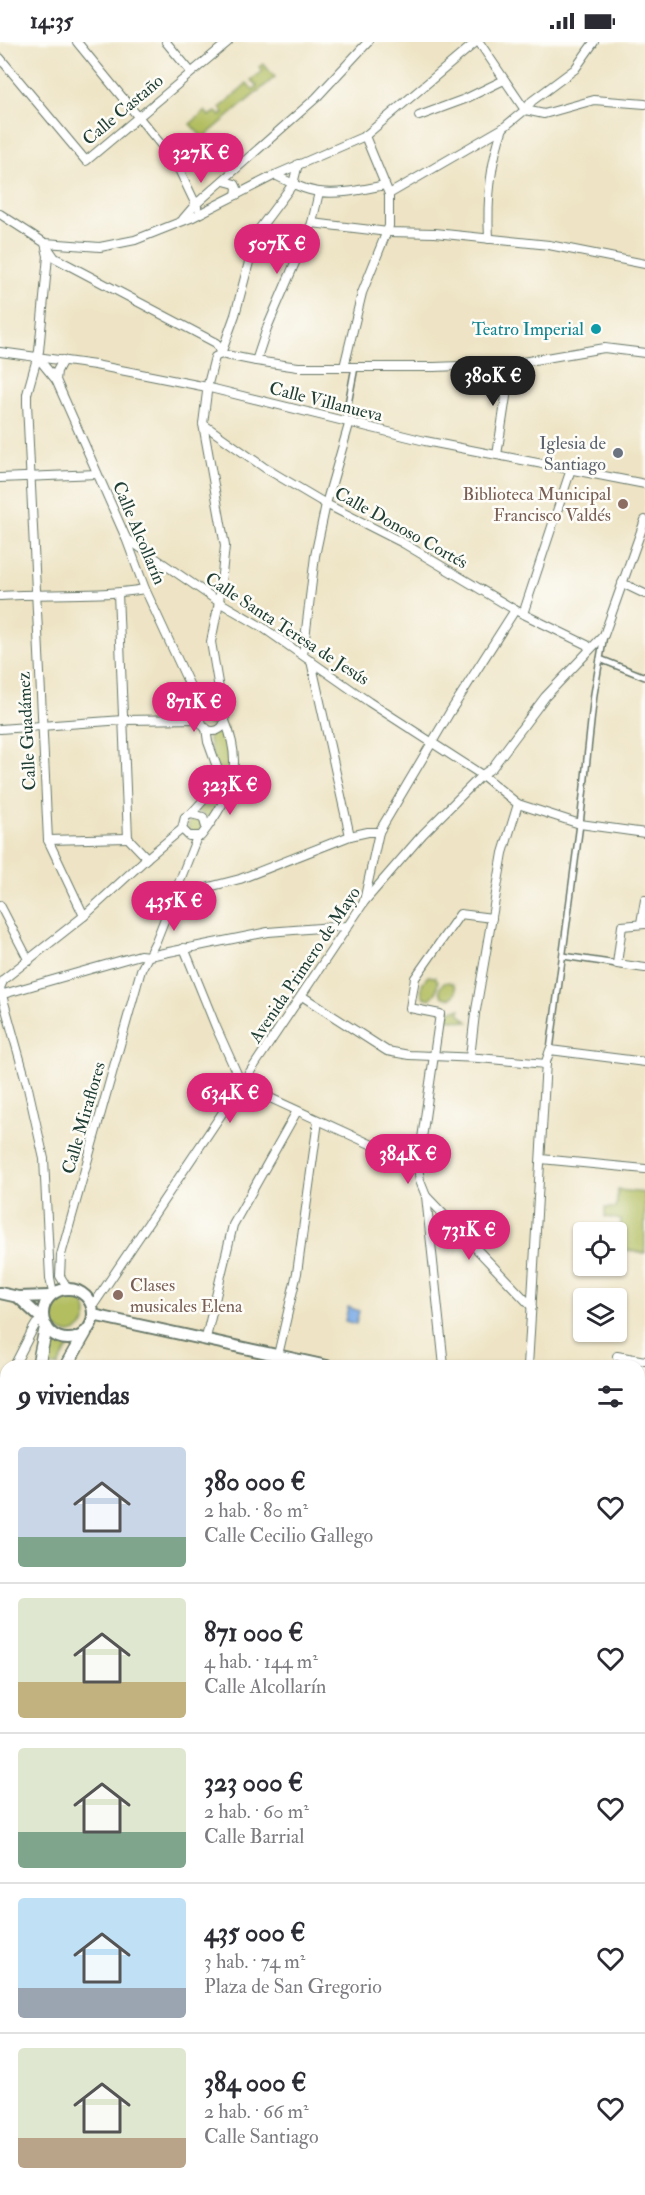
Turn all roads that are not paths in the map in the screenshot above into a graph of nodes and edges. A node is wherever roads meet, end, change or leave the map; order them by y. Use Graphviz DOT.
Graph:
graph roads {
  1 [pos="77,42"];
  2 [pos="166,42"];
  3 [pos="228,42"];
  4 [pos="368,42"];
  5 [pos="477,42"];
  6 [pos="594,42"];
  7 [pos="0,58"];
  8 [pos="191,72"];
  9 [pos="504,80"];
  10 [pos="645,104"];
  11 [pos="525,110"];
  12 [pos="419,116"];
  13 [pos="139,117"];
  14 [pos="503,128"];
  15 [pos="365,136"];
  16 [pos="298,164"];
  17 [pos="275,174"];
  18 [pos="222,182"];
  19 [pos="293,184"];
  20 [pos="385,184"];
  21 [pos="319,192"];
  22 [pos="389,194"];
  23 [pos="236,195"];
  24 [pos="227,200"];
  25 [pos="195,206"];
  26 [pos="208,210"];
  27 [pos="0,214"];
  28 [pos="180,222"];
  29 [pos="312,223"];
  30 [pos="388,232"];
  31 [pos="489,239"];
  32 [pos="45,243"];
  33 [pos="645,264"];
  34 [pos="0,352"];
  35 [pos="645,353"];
  36 [pos="221,354"];
  37 [pos="38,358"];
  38 [pos="63,360"];
  39 [pos="256,361"];
  40 [pos="511,364"];
  41 [pos="344,367"];
  42 [pos="355,367"];
  43 [pos="56,380"];
  44 [pos="208,388"];
  45 [pos="347,421"];
  46 [pos="203,424"];
  47 [pos="497,455"];
  48 [pos="571,469"];
  49 [pos="97,474"];
  50 [pos="29,477"];
  51 [pos="0,478"];
  52 [pos="645,484"];
  53 [pos="326,504"];
  54 [pos="645,520"];
  55 [pos="126,538"];
  56 [pos="622,583"];
  57 [pos="145,589"];
  58 [pos="35,593"];
  59 [pos="118,593"];
  60 [pos="645,594"];
  61 [pos="0,596"];
  62 [pos="219,602"];
  63 [pos="515,610"];
  64 [pos="523,614"];
  65 [pos="603,635"];
  66 [pos="589,649"];
  67 [pos="303,655"];
  68 [pos="600,659"];
  69 [pos="311,660"];
  70 [pos="645,677"];
  71 [pos="218,708"];
  72 [pos="203,714"];
  73 [pos="123,720"];
  74 [pos="225,721"];
  75 [pos="42,727"];
  76 [pos="206,728"];
  77 [pos="0,729"];
  78 [pos="432,742"];
  79 [pos="482,775"];
  80 [pos="518,804"];
  81 [pos="191,814"];
  82 [pos="580,824"];
  83 [pos="182,826"];
  84 [pos="206,827"];
  85 [pos="379,832"];
  86 [pos="645,834"];
  87 [pos="350,836"];
  88 [pos="199,837"];
  89 [pos="128,838"];
  90 [pos="48,840"];
  91 [pos="147,858"];
  92 [pos="174,896"];
  93 [pos="645,900"];
  94 [pos="364,902"];
  95 [pos="0,905"];
  96 [pos="84,916"];
  97 [pos="492,918"];
  98 [pos="643,924"];
  99 [pos="346,926"];
  100 [pos="333,927"];
  101 [pos="339,936"];
  102 [pos="156,941"];
  103 [pos="184,948"];
  104 [pos="164,953"];
  105 [pos="149,956"];
  106 [pos="563,956"];
  107 [pos="29,961"];
  108 [pos="617,964"];
  109 [pos="645,968"];
  110 [pos="13,973"];
  111 [pos="13,991"];
  112 [pos="1,994"];
  113 [pos="302,996"];
  114 [pos="550,1050"];
  115 [pos="436,1056"];
  116 [pos="470,1057"];
  117 [pos="645,1062"];
  118 [pos="546,1065"];
  119 [pos="242,1085"];
  120 [pos="297,1111"];
  121 [pos="318,1121"];
  122 [pos="541,1159"];
  123 [pos="418,1166"];
  124 [pos="645,1168"];
  125 [pos="426,1196"];
  126 [pos="48,1244"];
  127 [pos="63,1245"];
  128 [pos="50,1278"];
  129 [pos="534,1287"];
  130 [pos="68,1289"];
  131 [pos="0,1293"];
  132 [pos="51,1295"];
  133 [pos="522,1296"];
  134 [pos="18,1297"];
  135 [pos="37,1297"];
  136 [pos="31,1307"];
  137 [pos="532,1307"];
  138 [pos="97,1309"];
  139 [pos="44,1323"];
  140 [pos="33,1329"];
  141 [pos="85,1333"];
  142 [pos="206,1338"];
  143 [pos="278,1355"];
  144 [pos="616,1356"];
  145 [pos="17,1360"];
  146 [pos="39,1360"];
  147 [pos="69,1360"];
  148 [pos="300,1360"];
  149 [pos="443,1360"];
  150 [pos="529,1360"];
  151 [pos="639,1360"];
  1 -- 13 [label="street"];
  2 -- 8 [label="street"];
  3 -- 8 [label="street, Calle Castaño"];
  4 -- 18 [label="street"];
  5 -- 9 [label="street"];
  5 -- 15 [label="street"];
  6 -- 11 [label="street"];
  7 -- 13 [label="street, Calle Castaño"];
  8 -- 13 [label="street, Calle Castaño"];
  9 -- 11 [label="street"];
  9 -- 12 [label="street"];
  10 -- 11 [label="street"];
  11 -- 14 [label="street"];
  13 -- 25 [label="street"];
  14 -- 22 [label="street"];
  14 -- 31 [label="street"];
  15 -- 16 [label="street"];
  15 -- 20 [label="street"];
  16 -- 17 [label="street"];
  16 -- 19 [label="street"];
  17 -- 19 [label="street"];
  17 -- 23 [label="street"];
  18 -- 23 [label="street"];
  18 -- 24 [label="street"];
  18 -- 25 [label="street"];
  19 -- 21 [label="street"];
  19 -- 36 [label="street"];
  20 -- 21 [label="street"];
  20 -- 22 [label="street"];
  21 -- 29 [label="street"];
  22 -- 30 [label="street"];
  23 -- 24 [label="street"];
  24 -- 26 [label="street"];
  25 -- 26 [label="street"];
  25 -- 28 [label="street"];
  26 -- 28 [label="street"];
  27 -- 32 [label="street"];
  28 -- 32 [label="street"];
  29 -- 30 [label="street"];
  29 -- 39 [label="street"];
  30 -- 31 [label="street"];
  30 -- 41 [label="street"];
  31 -- 33 [label="street"];
  32 -- 36 [label="street"];
  32 -- 37 [label="street, Calle Guadámez"];
  34 -- 37 [label="street, Calle Villanueva"];
  35 -- 40 [label="street"];
  36 -- 39 [label="street"];
  36 -- 44 [label="street"];
  37 -- 38 [label="street, Calle Villanueva"];
  37 -- 43 [label="street, Calle Alcollarín"];
  37 -- 50 [label="street, Calle Guadámez"];
  38 -- 43 [label="street"];
  38 -- 44 [label="street, Calle Villanueva"];
  39 -- 41 [label="street"];
  40 -- 42 [label="street"];
  40 -- 47 [label="street"];
  41 -- 42 [label="street"];
  42 -- 45 [label="street"];
  43 -- 49 [label="street, Calle Alcollarín"];
  44 -- 45 [label="street, Calle Villanueva"];
  44 -- 46 [label="street"];
  45 -- 47 [label="street, Calle Villanueva"];
  45 -- 53 [label="street"];
  46 -- 53 [label="street, Calle Donoso Cortés"];
  46 -- 62 [label="street"];
  47 -- 48 [label="street, Calle Villanueva"];
  48 -- 52 [label="street, Calle Villanueva"];
  48 -- 64 [label="street"];
  49 -- 50 [label="street"];
  49 -- 55 [label="street, Calle Alcollarín"];
  50 -- 51 [label="street"];
  50 -- 58 [label="street, Calle Guadámez"];
  53 -- 63 [label="street, Calle Donoso Cortés"];
  53 -- 67 [label="street"];
  54 -- 56 [label="street"];
  55 -- 57 [label="street, Calle Alcollarín"];
  55 -- 62 [label="street, Calle Santa Teresa de Jesús"];
  56 -- 60 [label="street"];
  56 -- 65 [label="street"];
  57 -- 59 [label="street"];
  57 -- 72 [label="street, Calle Alcollarín"];
  58 -- 59 [label="street"];
  58 -- 61 [label="street"];
  58 -- 75 [label="street, Calle Guadámez"];
  59 -- 73 [label="street"];
  62 -- 67 [label="street, Calle Santa Teresa de Jesús"];
  62 -- 71 [label="street"];
  63 -- 64 [label="street, Calle Donoso Cortés"];
  63 -- 78 [label="street"];
  64 -- 66 [label="street, Calle Donoso Cortés"];
  65 -- 66 [label="street, Avenida Primero de Mayo"];
  65 -- 68 [label="street"];
  66 -- 79 [label="street, Avenida Primero de Mayo"];
  67 -- 69 [label="street, Calle Santa Teresa de Jesús"];
  68 -- 70 [label="street"];
  68 -- 82 [label="street"];
  69 -- 78 [label="street, Calle Santa Teresa de Jesús"];
  69 -- 87 [label="street"];
  71 -- 72 [label="street"];
  71 -- 74 [label="street"];
  72 -- 73 [label="street"];
  72 -- 76 [label="street"];
  73 -- 75 [label="street"];
  73 -- 89 [label="street"];
  74 -- 76 [label="street"];
  74 -- 84 [label="street"];
  75 -- 77 [label="street"];
  75 -- 90 [label="street, Calle Guadámez"];
  76 -- 81 [label="street"];
  78 -- 79 [label="street, Calle Santa Teresa de Jesús"];
  78 -- 85 [label="street"];
  79 -- 80 [label="street, Calle Santa Teresa de Jesús"];
  79 -- 94 [label="street, Avenida Primero de Mayo"];
  80 -- 82 [label="street"];
  80 -- 97 [label="street"];
  81 -- 83 [label="street"];
  81 -- 84 [label="street"];
  82 -- 86 [label="street"];
  82 -- 106 [label="street"];
  83 -- 88 [label="street"];
  83 -- 91 [label="street"];
  84 -- 88 [label="street"];
  85 -- 87 [label="street"];
  85 -- 94 [label="street"];
  87 -- 92 [label="street"];
  88 -- 92 [label="street, Calle Miraflores"];
  89 -- 90 [label="street"];
  89 -- 91 [label="street"];
  90 -- 96 [label="street, Calle Guadámez"];
  91 -- 96 [label="street"];
  92 -- 102 [label="street, Calle Miraflores"];
  93 -- 98 [label="street"];
  94 -- 99 [label="street, Avenida Primero de Mayo"];
  95 -- 107 [label="street"];
  96 -- 107 [label="street"];
  97 -- 115 [label="street"];
  97 -- 116 [label="street"];
  98 -- 108 [label="street"];
  99 -- 100 [label="street"];
  99 -- 101 [label="street, Avenida Primero de Mayo"];
  100 -- 101 [label="street"];
  100 -- 103 [label="street"];
  101 -- 113 [label="street, Avenida Primero de Mayo"];
  102 -- 104 [label="street"];
  102 -- 105 [label="street, Calle Miraflores"];
  103 -- 104 [label="street"];
  103 -- 119 [label="street"];
  104 -- 105 [label="street"];
  105 -- 111 [label="street"];
  105 -- 127 [label="street, Calle Miraflores"];
  106 -- 108 [label="street"];
  106 -- 114 [label="street"];
  107 -- 110 [label="street"];
  108 -- 109 [label="street"];
  110 -- 111 [label="street"];
  110 -- 112 [label="street"];
  111 -- 112 [label="street"];
  112 -- 126 [label="street"];
  113 -- 115 [label="street"];
  113 -- 119 [label="street, Avenida Primero de Mayo"];
  114 -- 117 [label="street"];
  114 -- 118 [label="street"];
  115 -- 116 [label="street"];
  115 -- 123 [label="street"];
  116 -- 118 [label="street"];
  118 -- 122 [label="street"];
  119 -- 120 [label="street"];
  119 -- 138 [label="street, Avenida Primero de Mayo"];
  120 -- 121 [label="street"];
  120 -- 142 [label="street"];
  121 -- 123 [label="street"];
  121 -- 143 [label="street"];
  122 -- 124 [label="street"];
  122 -- 129 [label="street"];
  123 -- 125 [label="street"];
  125 -- 133 [label="street"];
  125 -- 149 [label="street"];
  126 -- 127 [label="street"];
  126 -- 128 [label="street"];
  127 -- 130 [label="street, Calle Miraflores"];
  128 -- 132 [label="street"];
  128 -- 135 [label="street"];
  129 -- 133 [label="street"];
  129 -- 137 [label="street"];
  130 -- 132 [label="main road"];
  130 -- 138 [label="main road"];
  131 -- 134 [label="main road"];
  132 -- 135 [label="main road"];
  132 -- 139 [label="main road"];
  133 -- 137 [label="street"];
  134 -- 135 [label="main road"];
  134 -- 136 [label="main road"];
  136 -- 139 [label="main road"];
  136 -- 140 [label="street"];
  137 -- 150 [label="street"];
  138 -- 141 [label="main road"];
  138 -- 142 [label="main road"];
  139 -- 140 [label="street"];
  139 -- 141 [label="main road"];
  139 -- 146 [label="main road"];
  140 -- 145 [label="street"];
  141 -- 147 [label="main road"];
  142 -- 143 [label="main road"];
  143 -- 148 [label="main road"];
  144 -- 151 [label="street"];
}
